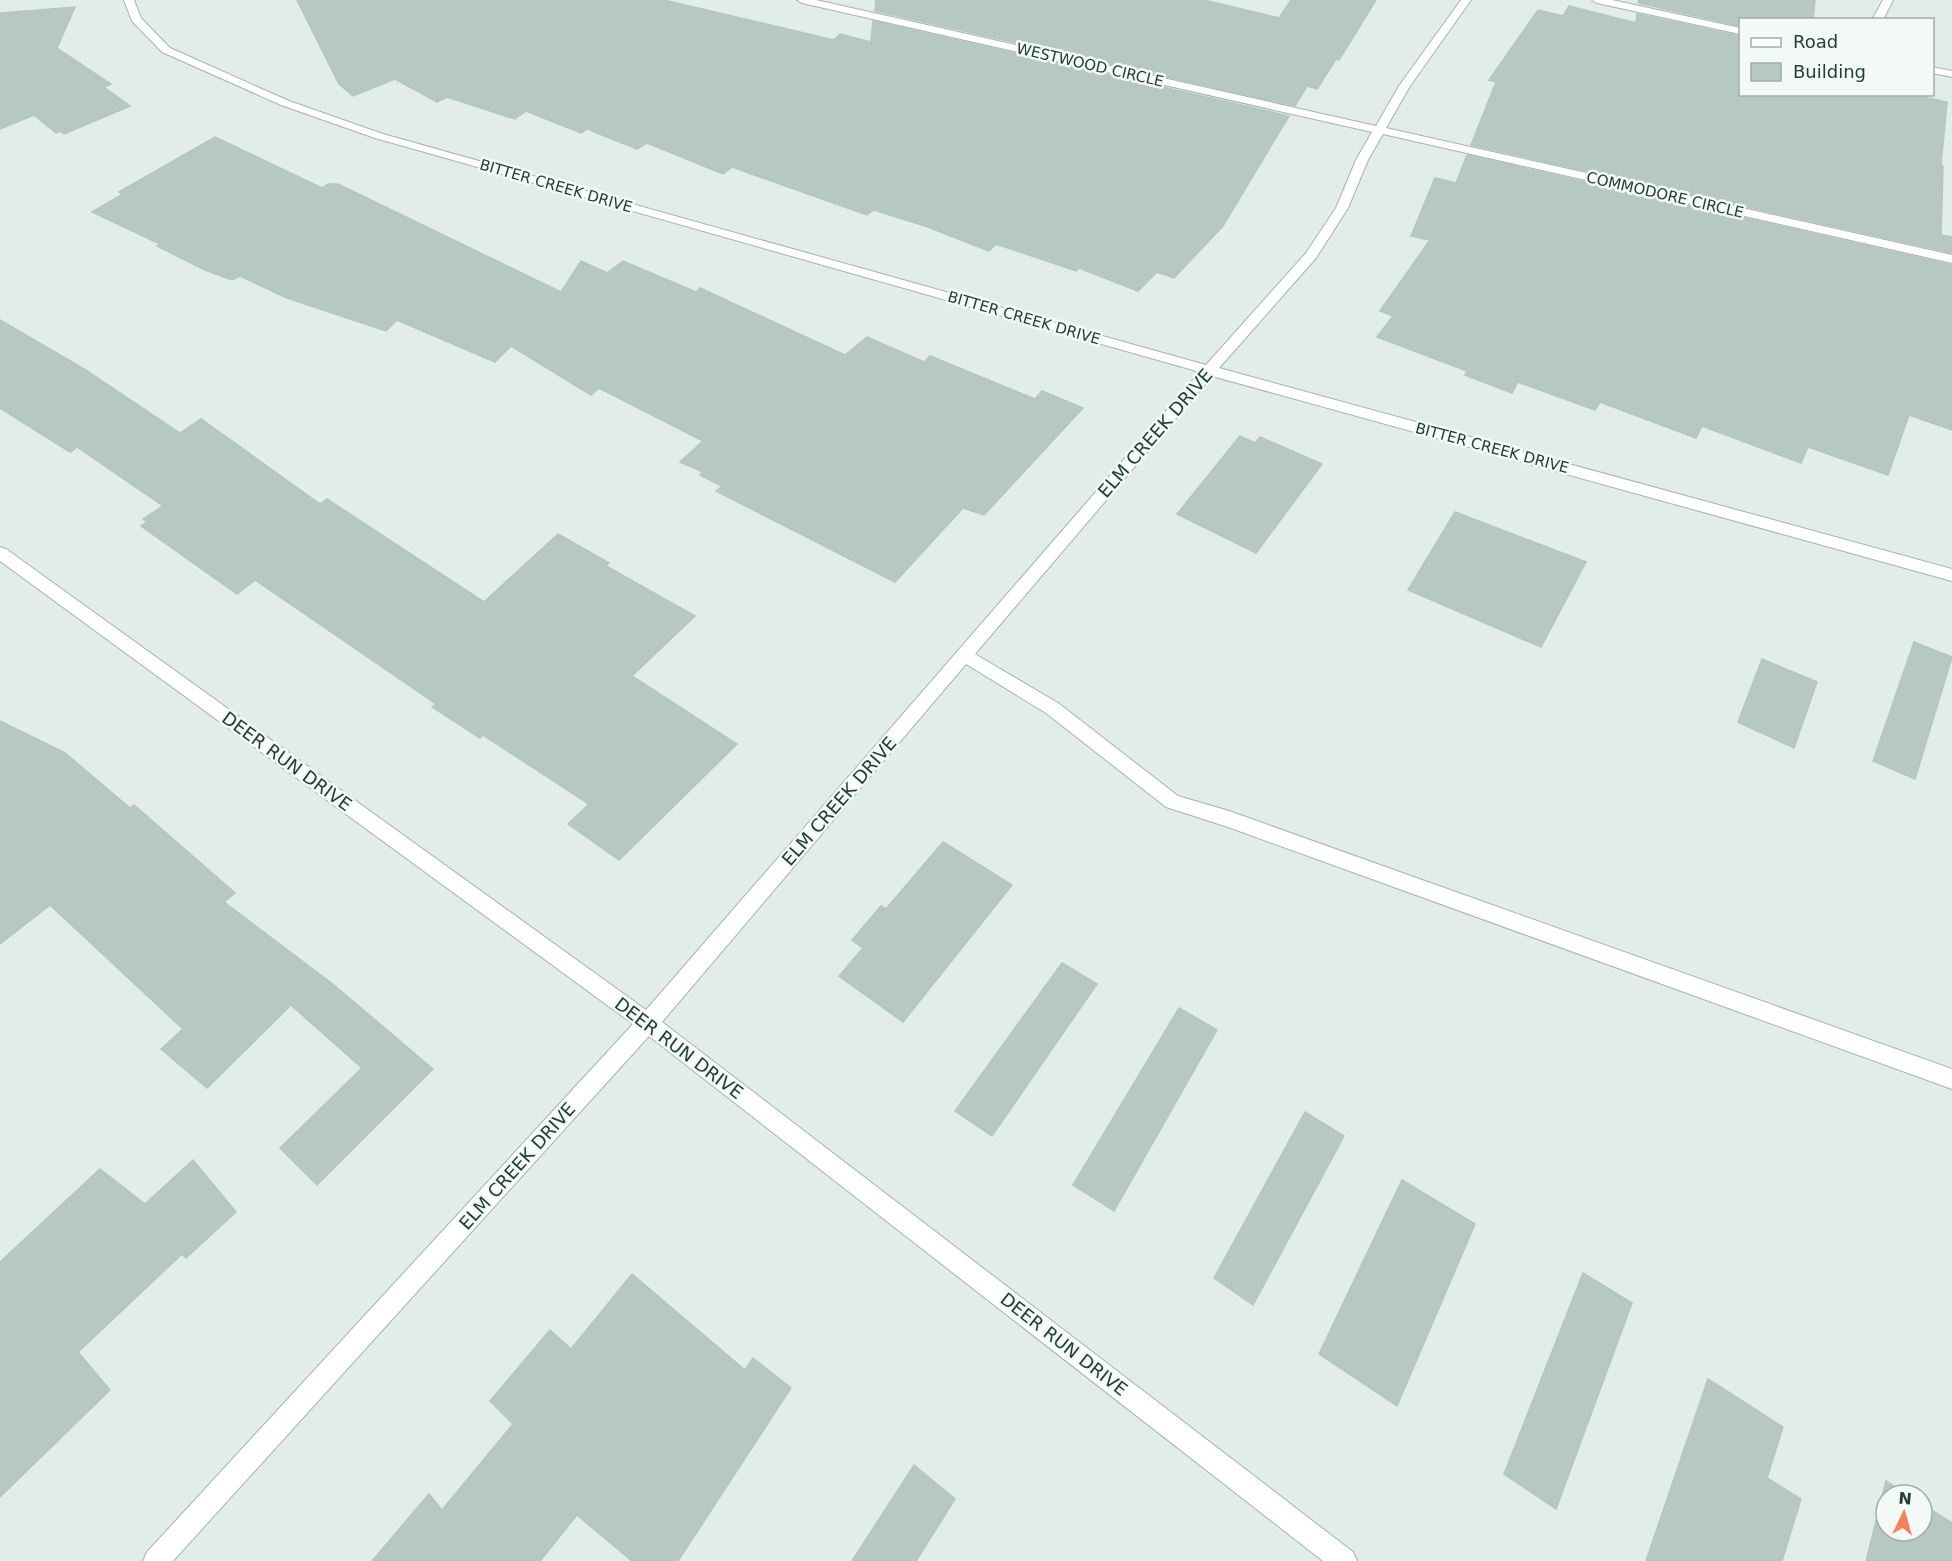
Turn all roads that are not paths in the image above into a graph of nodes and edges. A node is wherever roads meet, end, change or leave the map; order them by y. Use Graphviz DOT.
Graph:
graph roads {
  1 [pos="129,0"];
  2 [pos="802,0"];
  3 [pos="1466,0"];
  4 [pos="1597,0"];
  5 [pos="1888,0"];
  6 [pos="1878,18"];
  7 [pos="1739,31"];
  8 [pos="1934,70"];
  9 [pos="1952,74"];
  10 [pos="1378,131"];
  11 [pos="1952,259"];
  12 [pos="1209,370"];
  13 [pos="0,554"];
  14 [pos="1952,575"];
  15 [pos="964,655"];
  16 [pos="648,1023"];
  17 [pos="1952,1079"];
  18 [pos="156,1561"];
  19 [pos="1344,1561"];
  1 -- 12 [label="street, BITTER CREEK DRIVE"];
  2 -- 10 [label="street, WESTWOOD CIRCLE"];
  3 -- 10 [label="street, ELM CREEK DRIVE"];
  4 -- 7 [label="street"];
  5 -- 6 [label="street"];
  8 -- 9 [label="street"];
  10 -- 11 [label="street, COMMODORE CIRCLE"];
  10 -- 12 [label="street, ELM CREEK DRIVE"];
  12 -- 14 [label="street, BITTER CREEK DRIVE"];
  12 -- 15 [label="street, ELM CREEK DRIVE"];
  13 -- 16 [label="street, DEER RUN DRIVE"];
  15 -- 16 [label="street, ELM CREEK DRIVE"];
  15 -- 17 [label="street"];
  16 -- 18 [label="street, ELM CREEK DRIVE"];
  16 -- 19 [label="street, DEER RUN DRIVE"];
}
